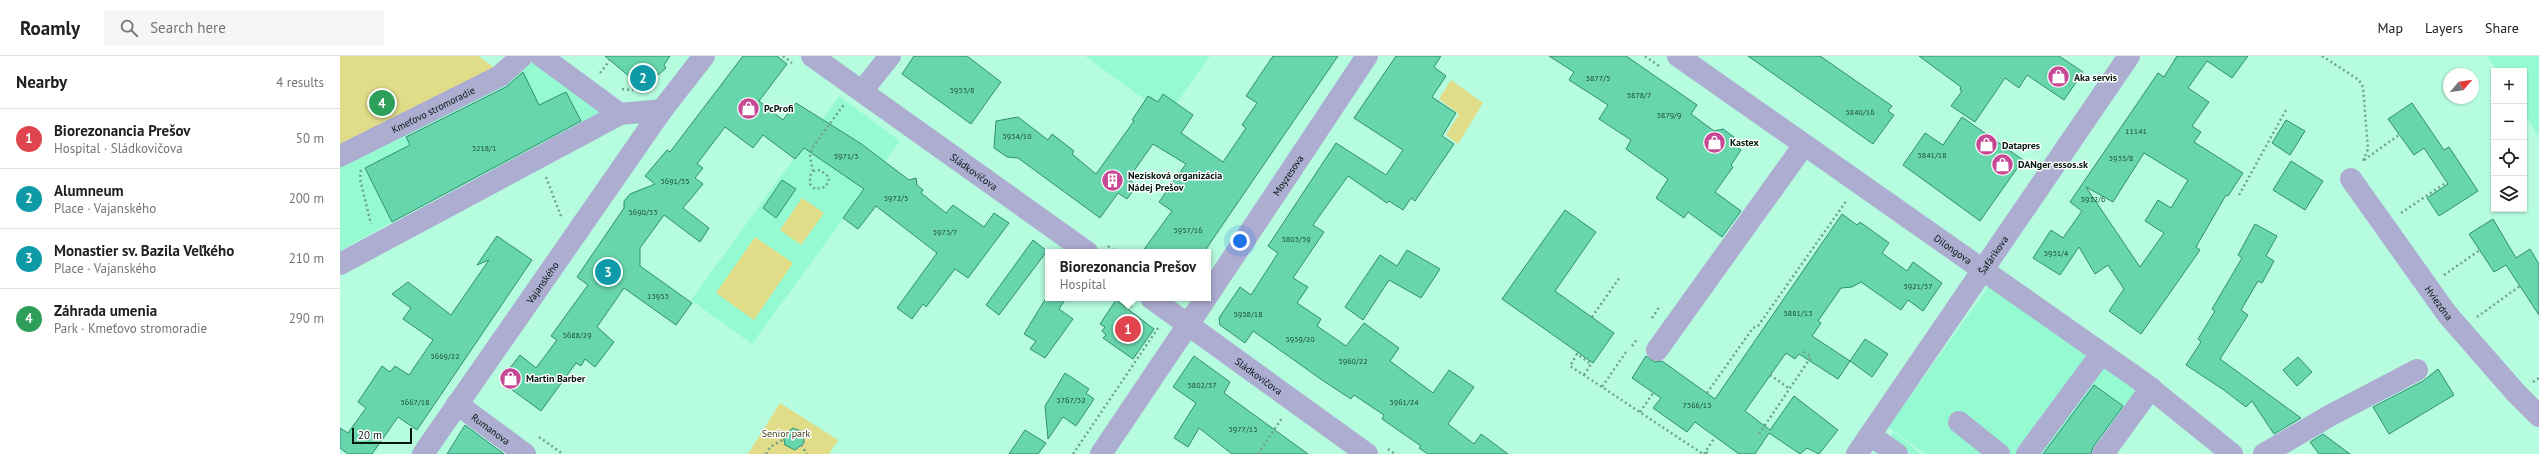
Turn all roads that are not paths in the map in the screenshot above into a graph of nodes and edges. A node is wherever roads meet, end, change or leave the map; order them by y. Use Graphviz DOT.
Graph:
graph roads {
  1 [pos="522,56"];
  2 [pos="541,56"];
  3 [pos="704,56"];
  4 [pos="812,56"];
  5 [pos="890,56"];
  6 [pos="1367,56"];
  7 [pos="1678,56"];
  8 [pos="2129,56"];
  9 [pos="854,96"];
  10 [pos="662,110"];
  11 [pos="620,114"];
  12 [pos="1804,145"];
  13 [pos="340,156"];
  14 [pos="2356,171"];
  15 [pos="1083,249"];
  16 [pos="340,264"];
  17 [pos="1981,270"];
  18 [pos="1211,290"];
  19 [pos="1155,301"];
  20 [pos="1204,301"];
  21 [pos="1188,325"];
  22 [pos="1657,350"];
  23 [pos="2101,354"];
  24 [pos="2417,370"];
  25 [pos="2151,388"];
  26 [pos="456,404"];
  27 [pos="2539,416"];
  28 [pos="1959,422"];
  29 [pos="1870,435"];
  30 [pos="423,454"];
  31 [pos="525,454"];
  32 [pos="1101,454"];
  33 [pos="1367,454"];
  34 [pos="1857,454"];
  35 [pos="1897,454"];
  36 [pos="1999,454"];
  37 [pos="2028,454"];
  38 [pos="2103,454"];
  39 [pos="2232,454"];
  40 [pos="2264,454"];
  1 -- 13 [label="street, Kmeťovo stromoradie"];
  2 -- 11 [label="street"];
  3 -- 10 [label="street, Vajanského"];
  4 -- 9 [label="street, Sládkovičova"];
  5 -- 9 [label="street"];
  6 -- 18 [label="street, Moyzesova"];
  7 -- 12 [label="street, Dilongova"];
  8 -- 17 [label="street, Šafárikova"];
  9 -- 15 [label="street, Sládkovičova"];
  10 -- 11 [label="street"];
  10 -- 26 [label="street, Vajanského"];
  11 -- 16 [label="street"];
  12 -- 17 [label="street, Dilongova"];
  12 -- 22 [label="street"];
  14 -- 27 [label="street, Hviezdna"];
  17 -- 23 [label="street, Dilongova"];
  17 -- 29 [label="street, Šafárikova"];
  19 -- 21 [label="street, Sládkovičova"];
  20 -- 21 [label="street"];
  21 -- 32 [label="street"];
  21 -- 33 [label="street, Sládkovičova"];
  23 -- 25 [label="street, Dilongova"];
  23 -- 37 [label="street"];
  24 -- 40 [label="street"];
  25 -- 38 [label="street"];
  25 -- 39 [label="street, Dilongova"];
  26 -- 30 [label="street, Vajanského"];
  26 -- 31 [label="street, Rumanova"];
  28 -- 36 [label="street"];
  29 -- 34 [label="street, Šafárikova"];
  29 -- 35 [label="street"];
}
